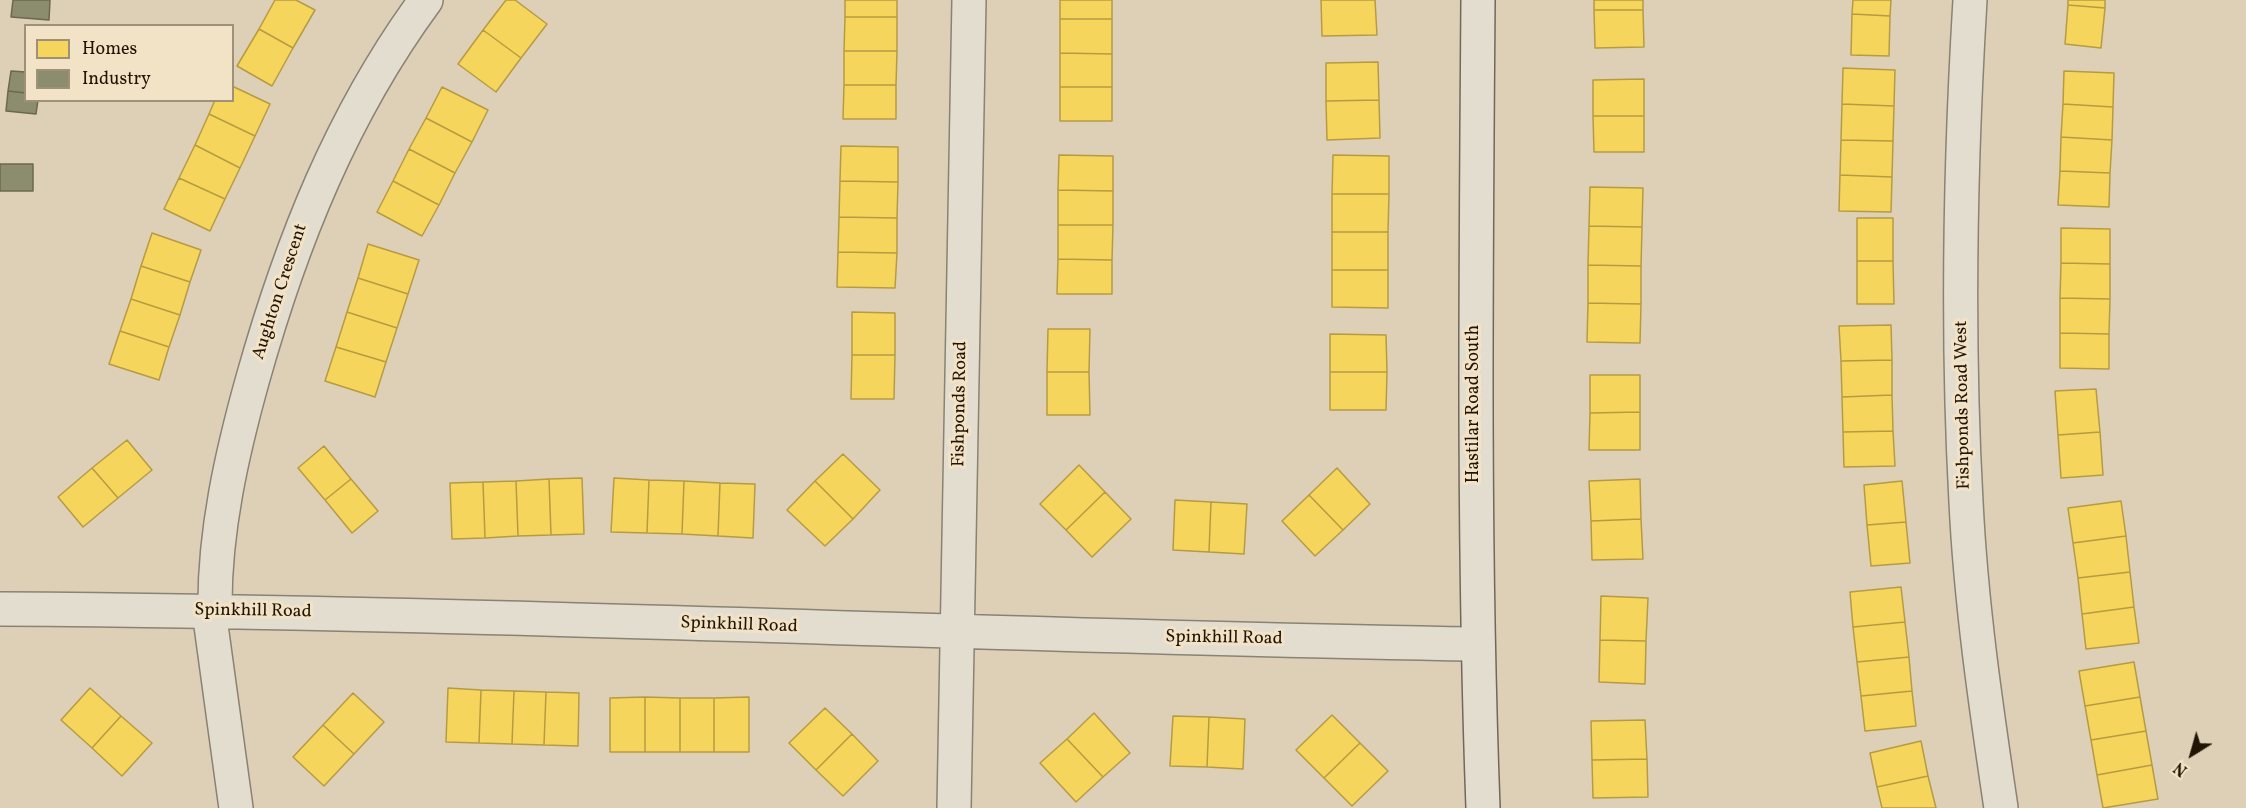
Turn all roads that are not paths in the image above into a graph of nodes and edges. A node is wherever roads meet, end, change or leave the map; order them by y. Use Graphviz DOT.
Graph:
graph roads {
  1 [pos="426,0"];
  2 [pos="969,0"];
  3 [pos="1478,0"];
  4 [pos="1970,0"];
  5 [pos="0,609"];
  6 [pos="212,610"];
  7 [pos="957,633"];
  8 [pos="1477,644"];
  9 [pos="236,808"];
  10 [pos="954,808"];
  11 [pos="1483,808"];
  12 [pos="2001,808"];
  1 -- 6 [label="street, Aughton Crescent"];
  2 -- 7 [label="street, Fishponds Road"];
  3 -- 8 [label="street, Hastilar Road South"];
  4 -- 12 [label="street, Fishponds Road West"];
  5 -- 6 [label="street, Spinkhill Road"];
  6 -- 7 [label="street, Spinkhill Road"];
  6 -- 9 [label="street, Aughton Crescent"];
  7 -- 8 [label="street, Spinkhill Road"];
  7 -- 10 [label="street, Fishponds Road"];
  8 -- 11 [label="street, Hastilar Road South"];
}
